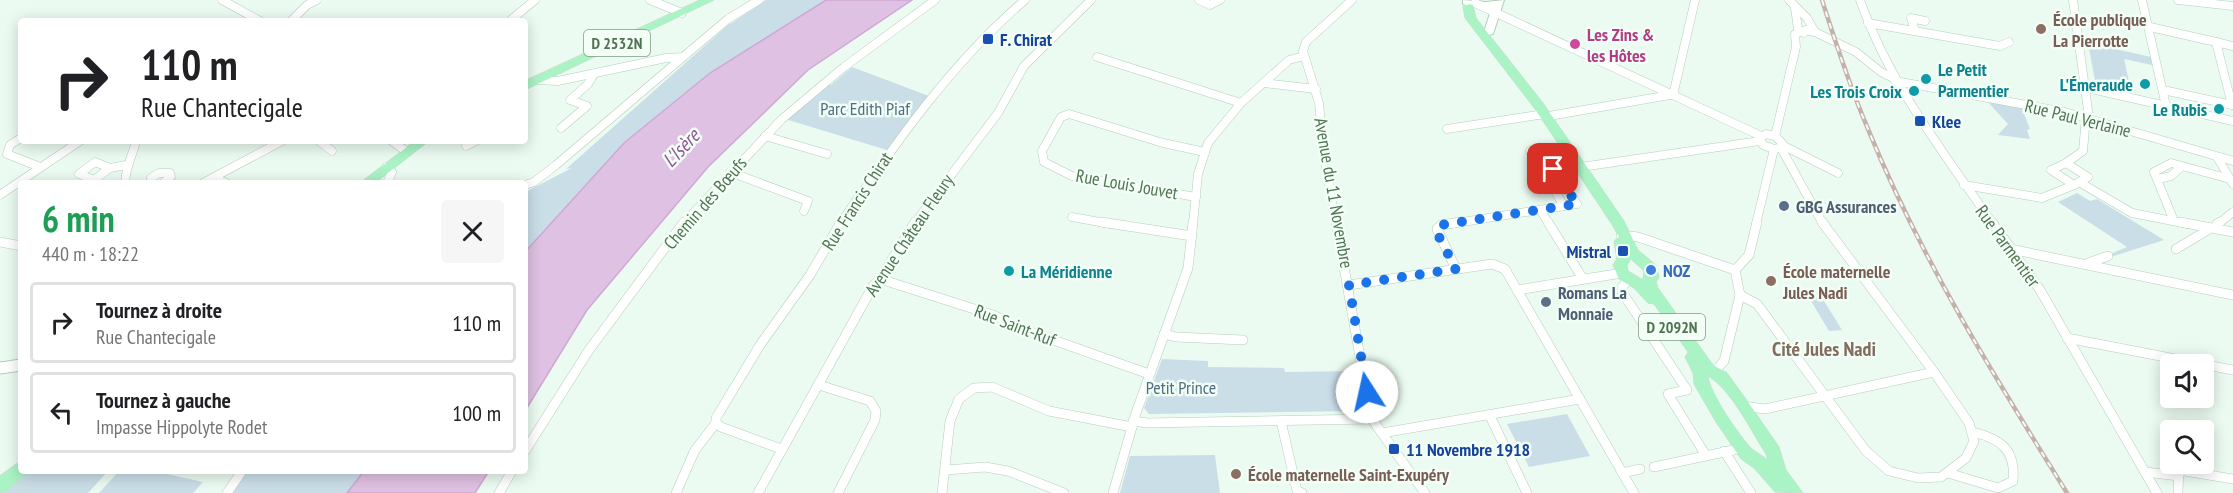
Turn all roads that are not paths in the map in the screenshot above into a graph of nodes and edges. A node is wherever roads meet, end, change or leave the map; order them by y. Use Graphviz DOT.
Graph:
graph roads {
  1 [pos="222,0"];
  2 [pos="317,0"];
  3 [pos="535,0"];
  4 [pos="650,0"];
  5 [pos="709,0"];
  6 [pos="759,0"];
  7 [pos="935,0"];
  8 [pos="1025,0"];
  9 [pos="1091,0"];
  10 [pos="1199,0"];
  11 [pos="1220,0"];
  12 [pos="1695,0"];
  13 [pos="1789,0"];
  14 [pos="1860,0"];
  15 [pos="2073,0"];
  16 [pos="2142,0"];
  17 [pos="2178,0"];
  18 [pos="1348,1"];
  19 [pos="1469,2"];
  20 [pos="1497,5"];
  21 [pos="2233,6"];
  22 [pos="1795,7"];
  23 [pos="682,13"];
  24 [pos="1802,14"];
  25 [pos="255,18"];
  26 [pos="294,18"];
  27 [pos="514,18"];
  28 [pos="1925,21"];
  29 [pos="1868,23"];
  30 [pos="2150,27"];
  31 [pos="1916,31"];
  32 [pos="1807,33"];
  33 [pos="1488,34"];
  34 [pos="2009,42"];
  35 [pos="2216,42"];
  36 [pos="2233,46"];
  37 [pos="1304,56"];
  38 [pos="683,57"];
  39 [pos="1097,57"];
  40 [pos="594,74"];
  41 [pos="1893,76"];
  42 [pos="538,80"];
  43 [pos="1264,82"];
  44 [pos="528,85"];
  45 [pos="1920,86"];
  46 [pos="2086,88"];
  47 [pos="1316,89"];
  48 [pos="2163,90"];
  49 [pos="1670,94"];
  50 [pos="1904,96"];
  51 [pos="1241,103"];
  52 [pos="2232,105"];
  53 [pos="2166,106"];
  54 [pos="1542,116"];
  55 [pos="2087,118"];
  56 [pos="2233,121"];
  57 [pos="561,128"];
  58 [pos="1447,129"];
  59 [pos="765,136"];
  60 [pos="1775,136"];
  61 [pos="18,140"];
  62 [pos="76,144"];
  63 [pos="135,144"];
  64 [pos="276,144"];
  65 [pos="323,144"];
  66 [pos="396,144"];
  67 [pos="419,144"];
  68 [pos="470,144"];
  69 [pos="466,146"];
  70 [pos="1771,149"];
  71 [pos="332,151"];
  72 [pos="407,152"];
  73 [pos="1204,152"];
  74 [pos="827,154"];
  75 [pos="2217,157"];
  76 [pos="1789,160"];
  77 [pos="2233,161"];
  78 [pos="2066,163"];
  79 [pos="126,165"];
  80 [pos="386,167"];
  81 [pos="40,168"];
  82 [pos="110,168"];
  83 [pos="1578,168"];
  84 [pos="730,172"];
  85 [pos="1838,173"];
  86 [pos="213,178"];
  87 [pos="22,180"];
  88 [pos="125,180"];
  89 [pos="151,180"];
  90 [pos="167,180"];
  91 [pos="209,180"];
  92 [pos="219,180"];
  93 [pos="370,180"];
  94 [pos="388,180"];
  95 [pos="2232,182"];
  96 [pos="18,183"];
  97 [pos="2076,183"];
  98 [pos="528,184"];
  99 [pos="1964,184"];
  100 [pos="0,195"];
  101 [pos="1196,197"];
  102 [pos="1564,206"];
  103 [pos="1813,207"];
  104 [pos="1879,209"];
  105 [pos="804,211"];
  106 [pos="1541,211"];
  107 [pos="2233,212"];
  108 [pos="1072,216"];
  109 [pos="2174,221"];
  110 [pos="2215,229"];
  111 [pos="2233,232"];
  112 [pos="1622,235"];
  113 [pos="1192,236"];
  114 [pos="0,242"];
  115 [pos="18,245"];
  116 [pos="2010,249"];
  117 [pos="2176,249"];
  118 [pos="2108,256"];
  119 [pos="2087,263"];
  120 [pos="1456,269"];
  121 [pos="1735,270"];
  122 [pos="1633,273"];
  123 [pos="880,279"];
  124 [pos="1583,279"];
  125 [pos="1349,285"];
  126 [pos="1517,290"];
  127 [pos="1740,295"];
  128 [pos="2233,295"];
  129 [pos="1164,334"];
  130 [pos="2067,338"];
  131 [pos="1243,340"];
  132 [pos="18,365"];
  133 [pos="0,368"];
  134 [pos="1711,370"];
  135 [pos="2233,370"];
  136 [pos="1934,372"];
  137 [pos="1149,374"];
  138 [pos="819,385"];
  139 [pos="1826,396"];
  140 [pos="1580,399"];
  141 [pos="1743,406"];
  142 [pos="1766,409"];
  143 [pos="1490,416"];
  144 [pos="1372,419"];
  145 [pos="1281,421"];
  146 [pos="1753,421"];
  147 [pos="716,423"];
  148 [pos="1132,424"];
  149 [pos="1973,432"];
  150 [pos="1382,433"];
  151 [pos="528,446"];
  152 [pos="1743,448"];
  153 [pos="781,449"];
  154 [pos="1724,451"];
  155 [pos="1705,454"];
  156 [pos="1766,461"];
  157 [pos="1654,467"];
  158 [pos="1640,469"];
  159 [pos="946,470"];
  160 [pos="18,471"];
  161 [pos="2160,471"];
  162 [pos="2145,472"];
  163 [pos="1623,473"];
  164 [pos="1948,473"];
  165 [pos="240,474"];
  166 [pos="510,474"];
  167 [pos="2179,474"];
  168 [pos="2203,474"];
  169 [pos="2233,479"];
  170 [pos="0,486"];
  171 [pos="842,492"];
  172 [pos="227,493"];
  173 [pos="499,493"];
  174 [pos="676,493"];
  175 [pos="758,493"];
  176 [pos="942,493"];
  177 [pos="1064,493"];
  178 [pos="1113,493"];
  179 [pos="1302,493"];
  180 [pos="1425,493"];
  181 [pos="1527,493"];
  182 [pos="1634,493"];
  183 [pos="1751,493"];
  184 [pos="1786,493"];
  185 [pos="1795,493"];
  186 [pos="2157,493"];
  187 [pos="2178,493"];
  1 -- 25 [label="street"];
  2 -- 26 [label="street"];
  3 -- 27 [label="street"];
  4 -- 23 [label="street"];
  5 -- 23 [label="main road, D 2532N"];
  6 -- 38 [label="street"];
  7 -- 59 [label="street, Chemin des Bœufs"];
  8 -- 147 [label="street, Rue Francis Chirat"];
  9 -- 123 [label="street, Avenue Château Fleury"];
  10 -- 11 [label="street"];
  12 -- 49 [label="street"];
  13 -- 22 [label="street"];
  14 -- 29 [label="street, Rue Parmentier"];
  15 -- 46 [label="street"];
  16 -- 30 [label="street"];
  17 -- 21 [label="street"];
  18 -- 37 [label="street"];
  19 -- 20 [label="main road"];
  19 -- 33 [label="main road, D 2092N"];
  20 -- 33 [label="main road"];
  20 -- 49 [label="street"];
  22 -- 24 [label="street"];
  22 -- 32 [label="street"];
  23 -- 42 [label="main road, D 2532N"];
  24 -- 32 [label="street"];
  28 -- 31 [label="street"];
  29 -- 31 [label="street"];
  29 -- 41 [label="street, Rue Parmentier"];
  30 -- 35 [label="street"];
  30 -- 48 [label="street"];
  31 -- 34 [label="street"];
  32 -- 41 [label="street"];
  32 -- 60 [label="street"];
  33 -- 54 [label="main road, D 2092N"];
  35 -- 36 [label="street"];
  35 -- 52 [label="street"];
  37 -- 43 [label="street"];
  37 -- 47 [label="street, Avenue du 11 Novembre"];
  38 -- 40 [label="street"];
  38 -- 98 [label="street"];
  39 -- 51 [label="street"];
  40 -- 42 [label="street"];
  40 -- 57 [label="street"];
  41 -- 45 [label="street, Rue Paul Verlaine"];
  41 -- 50 [label="street, Rue Parmentier"];
  42 -- 44 [label="main road, D 2532N"];
  43 -- 47 [label="street"];
  43 -- 51 [label="street"];
  45 -- 50 [label="street"];
  45 -- 55 [label="street, Rue Paul Verlaine"];
  46 -- 53 [label="street"];
  46 -- 55 [label="street"];
  47 -- 125 [label="street, Avenue du 11 Novembre"];
  48 -- 52 [label="street"];
  48 -- 53 [label="street"];
  49 -- 54 [label="street"];
  49 -- 70 [label="street"];
  50 -- 99 [label="street, Rue Parmentier"];
  51 -- 73 [label="street"];
  53 -- 56 [label="street"];
  54 -- 58 [label="street"];
  54 -- 83 [label="main road, D 2092N"];
  55 -- 75 [label="street, Rue Paul Verlaine"];
  55 -- 78 [label="street"];
  59 -- 74 [label="street"];
  59 -- 84 [label="street, Chemin des Bœufs"];
  60 -- 70 [label="street"];
  60 -- 70 [label="street"];
  61 -- 81 [label="street"];
  62 -- 81 [label="street"];
  63 -- 79 [label="street"];
  64 -- 86 [label="street"];
  65 -- 71 [label="street"];
  66 -- 72 [label="street"];
  67 -- 72 [label="main road"];
  68 -- 69 [label="street"];
  70 -- 76 [label="street"];
  70 -- 76 [label="street"];
  70 -- 83 [label="street"];
  70 -- 85 [label="street"];
  70 -- 121 [label="street"];
  72 -- 80 [label="main road"];
  73 -- 101 [label="street"];
  73 -- 101 [label="street, Rue Louis Jouvet"];
  75 -- 77 [label="street, Rue Paul Verlaine"];
  75 -- 95 [label="street"];
  76 -- 103 [label="street"];
  78 -- 97 [label="street"];
  78 -- 97 [label="street"];
  79 -- 82 [label="street"];
  79 -- 88 [label="street"];
  80 -- 93 [label="main road"];
  80 -- 94 [label="street"];
  81 -- 87 [label="street"];
  83 -- 112 [label="main road, D 2092N"];
  84 -- 105 [label="street"];
  84 -- 151 [label="street, Chemin des Bœufs"];
  86 -- 91 [label="street"];
  86 -- 92 [label="street"];
  89 -- 90 [label="street"];
  95 -- 109 [label="street"];
  96 -- 100 [label="street"];
  97 -- 99 [label="street"];
  97 -- 109 [label="street"];
  99 -- 116 [label="street, Rue Parmentier"];
  101 -- 113 [label="street"];
  102 -- 102 [label="street"];
  102 -- 106 [label="street"];
  103 -- 104 [label="street"];
  103 -- 136 [label="street"];
  106 -- 120 [label="street"];
  106 -- 124 [label="street"];
  107 -- 110 [label="street"];
  108 -- 113 [label="street"];
  109 -- 110 [label="street"];
  110 -- 111 [label="street"];
  110 -- 117 [label="street"];
  112 -- 121 [label="street"];
  112 -- 122 [label="main road, D 2092N"];
  113 -- 129 [label="street"];
  114 -- 115 [label="street"];
  116 -- 119 [label="street"];
  116 -- 130 [label="street, Rue Parmentier"];
  118 -- 119 [label="street"];
  119 -- 128 [label="street"];
  120 -- 125 [label="street"];
  120 -- 126 [label="street"];
  121 -- 127 [label="street"];
  122 -- 124 [label="street"];
  122 -- 134 [label="main road, D 2092N"];
  122 -- 155 [label="street"];
  123 -- 137 [label="street, Rue Saint-Ruf"];
  123 -- 138 [label="street, Avenue Château Fleury"];
  124 -- 126 [label="street"];
  125 -- 144 [label="street, Avenue du 11 Novembre"];
  126 -- 140 [label="street"];
  127 -- 134 [label="street"];
  127 -- 139 [label="street"];
  129 -- 131 [label="street"];
  129 -- 137 [label="street"];
  130 -- 135 [label="street"];
  130 -- 162 [label="street, Rue Parmentier"];
  132 -- 133 [label="street"];
  134 -- 141 [label="main road"];
  134 -- 152 [label="main road"];
  136 -- 139 [label="street"];
  136 -- 149 [label="street"];
  137 -- 148 [label="street"];
  138 -- 153 [label="street, Avenue Château Fleury"];
  138 -- 171 [label="street"];
  139 -- 142 [label="street"];
  139 -- 164 [label="street"];
  140 -- 143 [label="street"];
  140 -- 163 [label="street"];
  141 -- 142 [label="street"];
  141 -- 146 [label="main road"];
  142 -- 146 [label="street"];
  143 -- 150 [label="street"];
  143 -- 181 [label="street"];
  144 -- 145 [label="street"];
  144 -- 150 [label="street, Avenue du 11 Novembre"];
  145 -- 148 [label="street"];
  145 -- 179 [label="street"];
  146 -- 156 [label="main road"];
  147 -- 153 [label="street"];
  147 -- 174 [label="street, Rue Francis Chirat"];
  148 -- 159 [label="street"];
  148 -- 178 [label="street"];
  149 -- 164 [label="street"];
  149 -- 164 [label="street"];
  150 -- 180 [label="street, Avenue du 11 Novembre"];
  152 -- 154 [label="street"];
  152 -- 156 [label="main road"];
  153 -- 175 [label="street, Avenue Château Fleury"];
  154 -- 155 [label="street"];
  154 -- 183 [label="street"];
  155 -- 157 [label="street"];
  156 -- 184 [label="main road"];
  156 -- 185 [label="main road"];
  158 -- 163 [label="street"];
  159 -- 176 [label="street"];
  159 -- 177 [label="street"];
  160 -- 170 [label="main road"];
  161 -- 162 [label="street"];
  162 -- 186 [label="street, Rue Parmentier"];
  163 -- 182 [label="street"];
  165 -- 172 [label="street"];
  166 -- 173 [label="street"];
  167 -- 187 [label="street"];
  168 -- 169 [label="street"];
}
